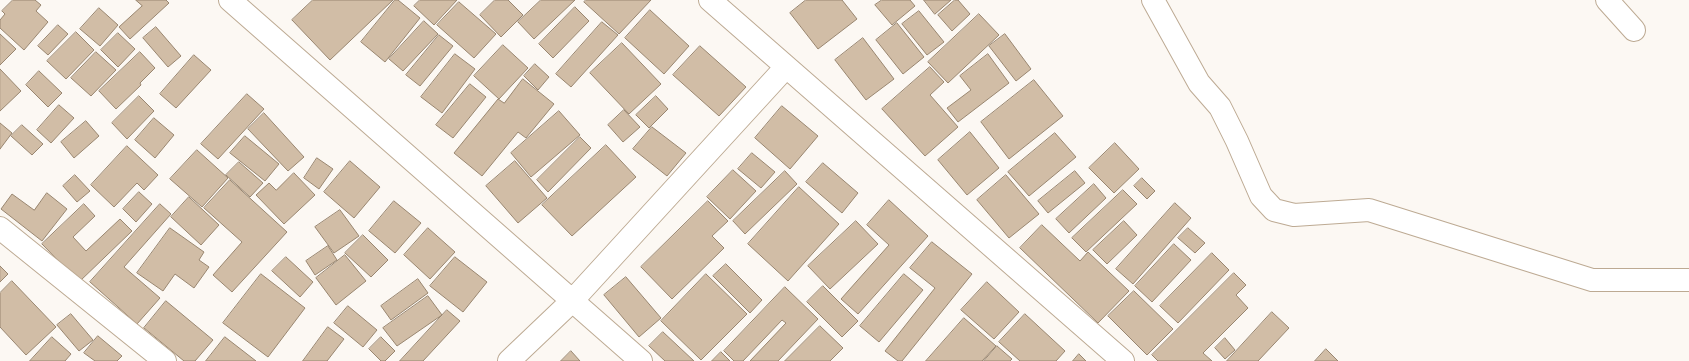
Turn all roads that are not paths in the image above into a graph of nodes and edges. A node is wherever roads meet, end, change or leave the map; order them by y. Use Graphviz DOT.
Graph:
graph roads {
  1 [pos="230,0"];
  2 [pos="710,0"];
  3 [pos="1153,0"];
  4 [pos="1607,0"];
  5 [pos="1634,30"];
  6 [pos="786,66"];
  7 [pos="0,228"];
  8 [pos="1689,280"];
  9 [pos="572,301"];
  10 [pos="165,361"];
  11 [pos="509,361"];
  12 [pos="641,361"];
  13 [pos="1123,361"];
  1 -- 9 [label="street"];
  2 -- 6 [label="street"];
  3 -- 8 [label="street"];
  4 -- 5 [label="street"];
  6 -- 9 [label="street"];
  6 -- 13 [label="street"];
  7 -- 10 [label="street"];
  9 -- 11 [label="street"];
  9 -- 12 [label="street"];
}
